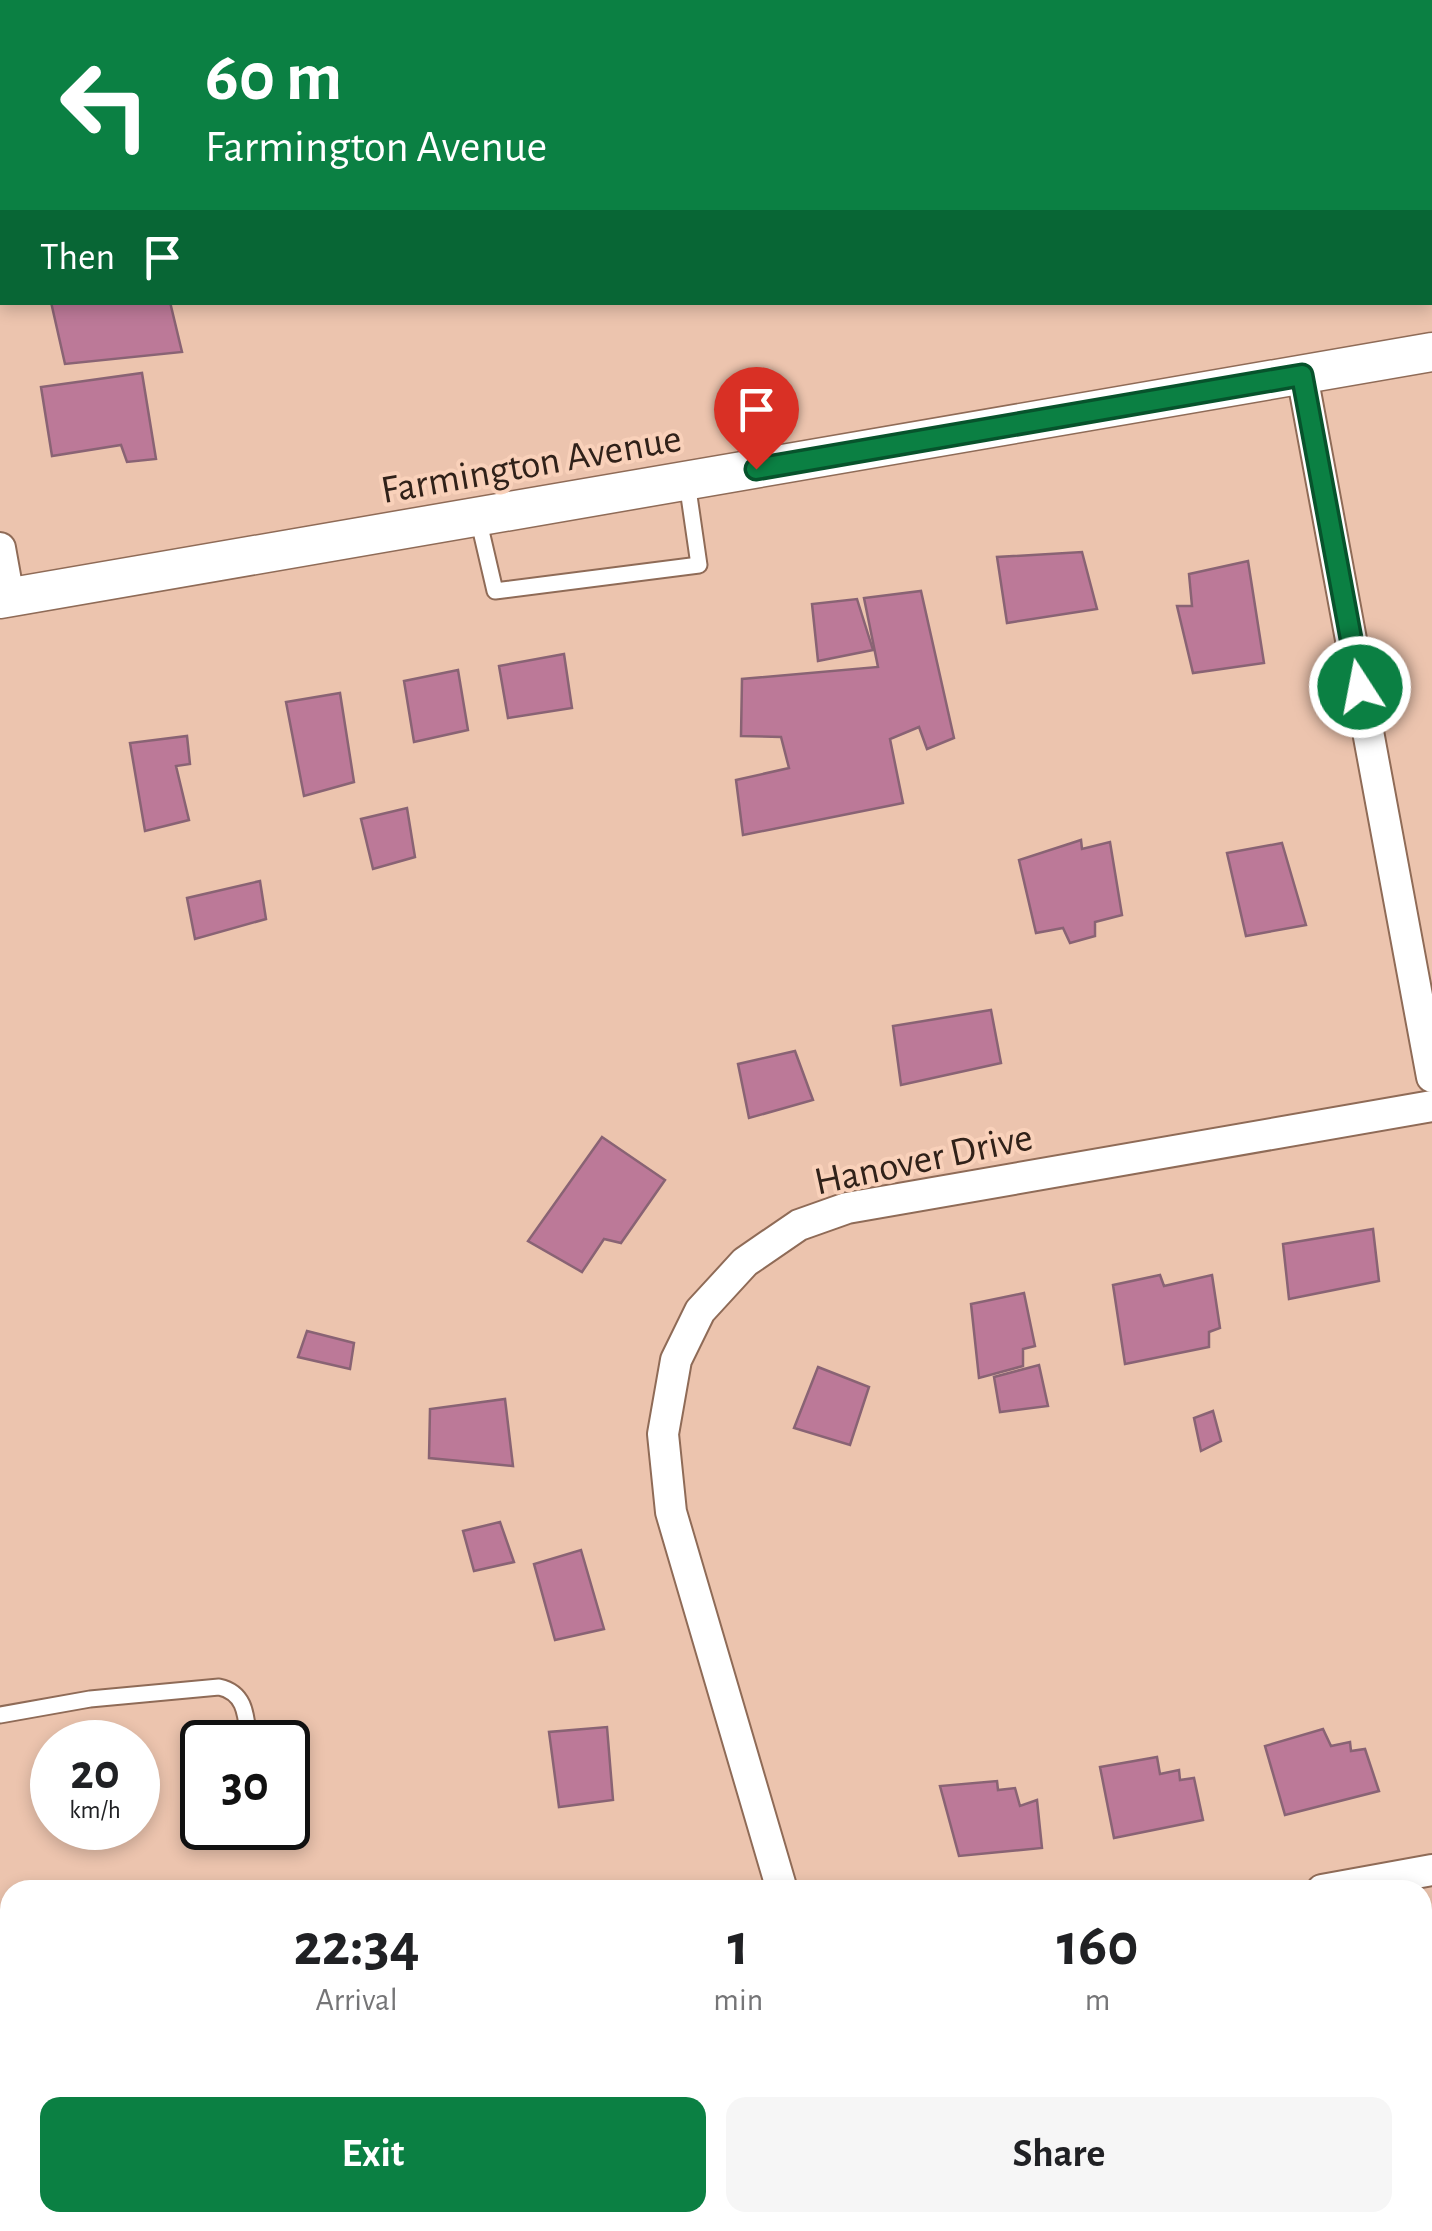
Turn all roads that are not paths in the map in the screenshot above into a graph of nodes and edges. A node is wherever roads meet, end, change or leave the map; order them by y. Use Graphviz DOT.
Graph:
graph roads {
  1 [pos="1432,352"];
  2 [pos="1302,375"];
  3 [pos="686,482"];
  4 [pos="478,518"];
  5 [pos="0,548"];
  6 [pos="5,599"];
  7 [pos="1432,1077"];
  8 [pos="1432,1106"];
  9 [pos="0,1715"];
  10 [pos="244,1720"];
  11 [pos="1432,1870"];
  12 [pos="779,1880"];
  13 [pos="1377,1880"];
  1 -- 2 [label="street, Farmington Avenue"];
  2 -- 3 [label="street, Farmington Avenue"];
  2 -- 7 [label="street"];
  3 -- 4 [label="street, Farmington Avenue"];
  3 -- 4 [label="lane"];
  4 -- 6 [label="street, Farmington Avenue"];
  5 -- 6 [label="street"];
  8 -- 12 [label="street, Hanover Drive"];
  9 -- 10 [label="lane"];
  11 -- 13 [label="street"];
}
